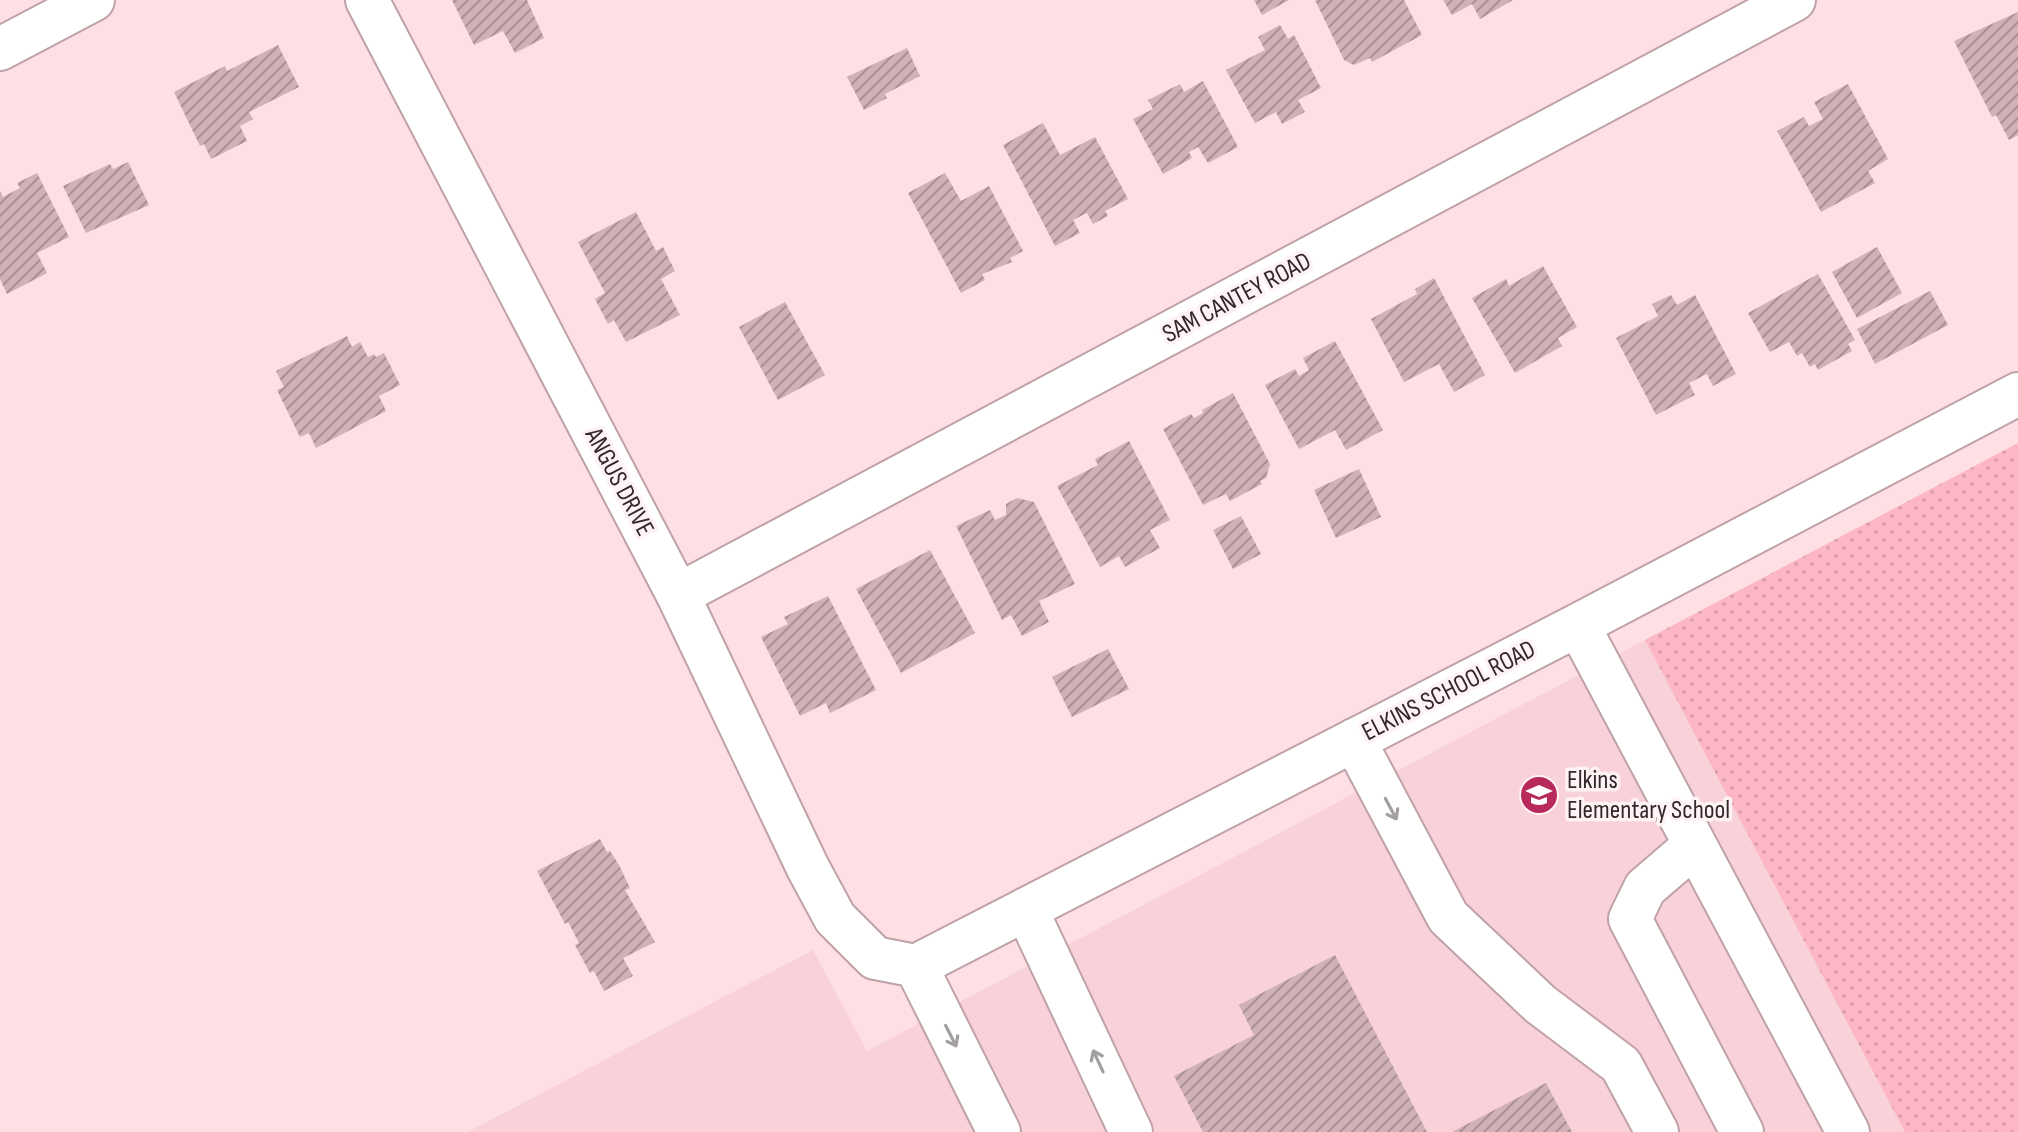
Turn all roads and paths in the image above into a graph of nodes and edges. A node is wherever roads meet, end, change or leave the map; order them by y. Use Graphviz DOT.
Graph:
graph roads {
  1 [pos="93,0"];
  2 [pos="367,0"];
  3 [pos="1794,0"];
  4 [pos="0,49"];
  5 [pos="2018,394"];
  6 [pos="678,595"];
  7 [pos="1578,625"];
  8 [pos="1354,740"];
  9 [pos="1695,845"];
  10 [pos="1026,909"];
  11 [pos="916,966"];
  12 [pos="999,1132"];
  13 [pos="1131,1132"];
  14 [pos="1657,1132"];
  15 [pos="1742,1132"];
  16 [pos="1848,1132"];
  1 -- 4 [label="street"];
  2 -- 6 [label="street, ANGUS DRIVE"];
  3 -- 6 [label="street, SAM CANTEY ROAD"];
  5 -- 7 [label="street, ELKINS SCHOOL ROAD"];
  6 -- 11 [label="street, ANGUS DRIVE"];
  7 -- 8 [label="street, ELKINS SCHOOL ROAD"];
  7 -- 9 [label="street"];
  8 -- 10 [label="street, ELKINS SCHOOL ROAD"];
  8 -- 14 [label="street, one-way"];
  9 -- 15 [label="street"];
  9 -- 16 [label="street"];
  10 -- 11 [label="street, ELKINS SCHOOL ROAD"];
  13 -- 10 [label="street, one-way"];
  11 -- 12 [label="street, one-way"];
}
